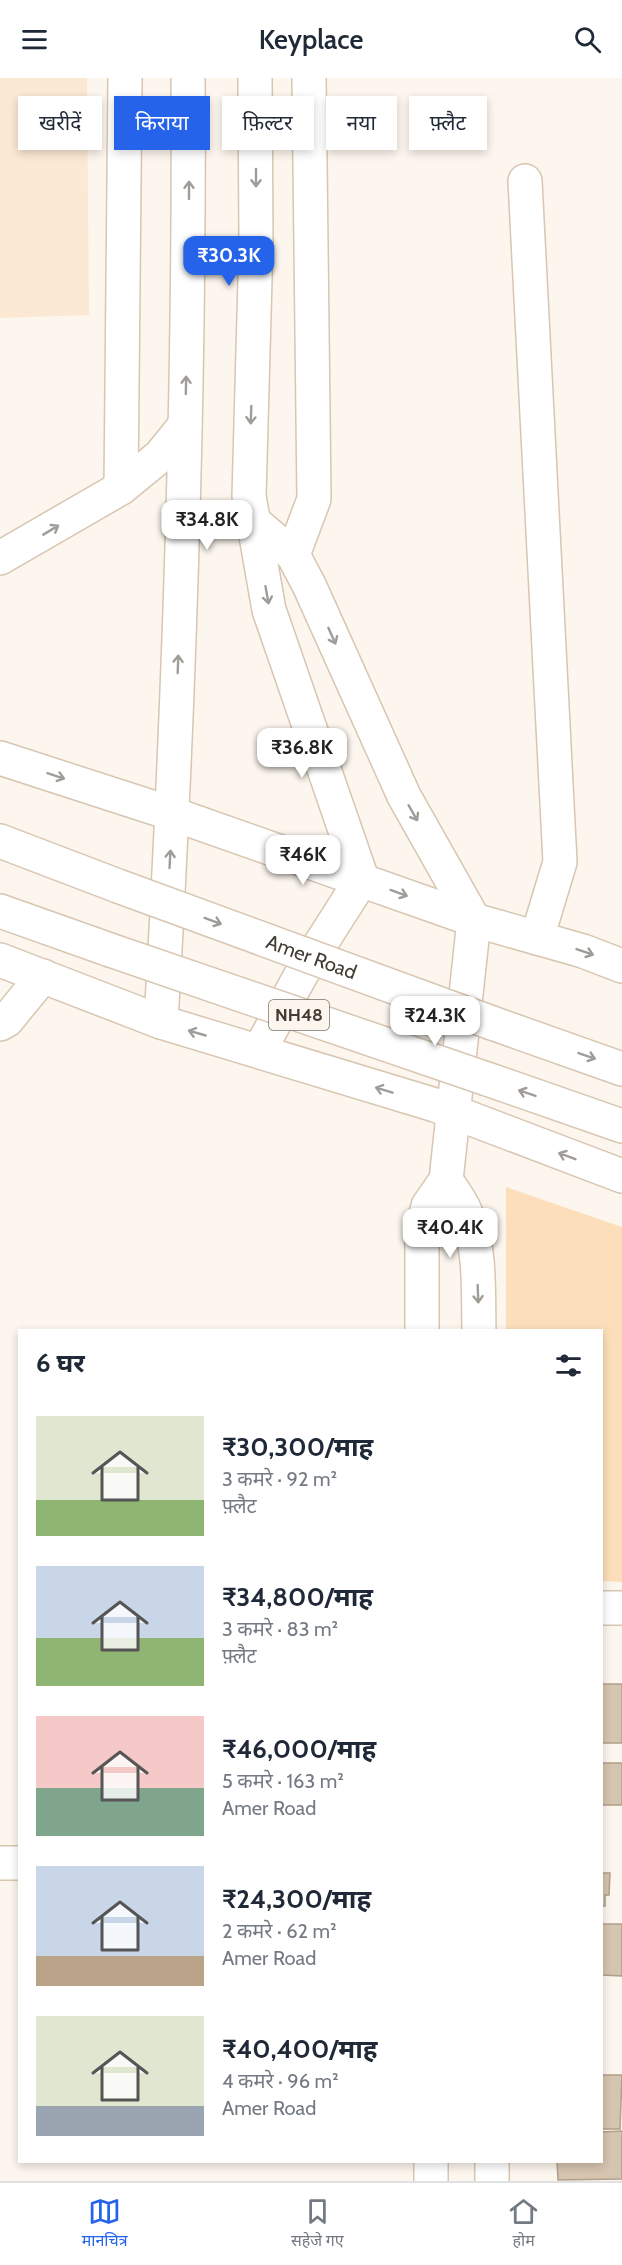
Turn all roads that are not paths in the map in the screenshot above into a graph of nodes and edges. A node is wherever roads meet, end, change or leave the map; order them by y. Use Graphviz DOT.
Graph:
graph roads {
  1 [pos="125,78"];
  2 [pos="188,78"];
  3 [pos="255,78"];
  4 [pos="309,78"];
  5 [pos="525,182"];
  6 [pos="185,425"];
  7 [pos="121,488"];
  8 [pos="253,521"];
  9 [pos="293,555"];
  10 [pos="0,558"];
  11 [pos="0,758"];
  12 [pos="173,814"];
  13 [pos="0,841"];
  14 [pos="362,879"];
  15 [pos="0,911"];
  16 [pos="474,920"];
  17 [pos="537,938"];
  18 [pos="0,960"];
  19 [pos="622,966"];
  20 [pos="43,976"];
  21 [pos="161,1022"];
  22 [pos="0,1024"];
  23 [pos="259,1051"];
  24 [pos="622,1069"];
  25 [pos="453,1113"];
  26 [pos="622,1126"];
  27 [pos="622,1176"];
  28 [pos="446,1180"];
  29 [pos="422,1329"];
  30 [pos="479,1329"];
  31 [pos="603,1608"];
  32 [pos="622,1608"];
  33 [pos="0,1863"];
  34 [pos="18,1863"];
  35 [pos="431,2163"];
  36 [pos="492,2163"];
  37 [pos="431,2181"];
  38 [pos="492,2181"];
  1 -- 7 [label="main road"];
  6 -- 2 [label="main road, one-way"];
  3 -- 8 [label="main road, one-way"];
  4 -- 9 [label="main road"];
  5 -- 17 [label="main road"];
  6 -- 7 [label="main road"];
  12 -- 6 [label="main road, one-way"];
  10 -- 7 [label="main road, one-way"];
  8 -- 9 [label="main road"];
  8 -- 14 [label="main road, one-way"];
  9 -- 16 [label="main road, one-way"];
  11 -- 12 [label="main road, one-way"];
  12 -- 14 [label="main road"];
  21 -- 12 [label="main road, one-way"];
  13 -- 24 [label="main road, Amer Road, one-way, bridge"];
  14 -- 16 [label="main road, one-way"];
  14 -- 23 [label="main road"];
  26 -- 15 [label="main road, NH48, one-way, bridge"];
  16 -- 17 [label="main road"];
  16 -- 25 [label="main road"];
  17 -- 19 [label="main road, one-way"];
  18 -- 20 [label="main road"];
  20 -- 21 [label="main road"];
  20 -- 22 [label="main road"];
  23 -- 21 [label="main road, one-way"];
  25 -- 23 [label="main road, one-way"];
  27 -- 25 [label="main road, one-way"];
  25 -- 28 [label="main road"];
  28 -- 29 [label="main road"];
  28 -- 30 [label="main road, one-way"];
  31 -- 32 [label="main road"];
  33 -- 34 [label="main road"];
  35 -- 37 [label="main road"];
  36 -- 38 [label="main road"];
}
